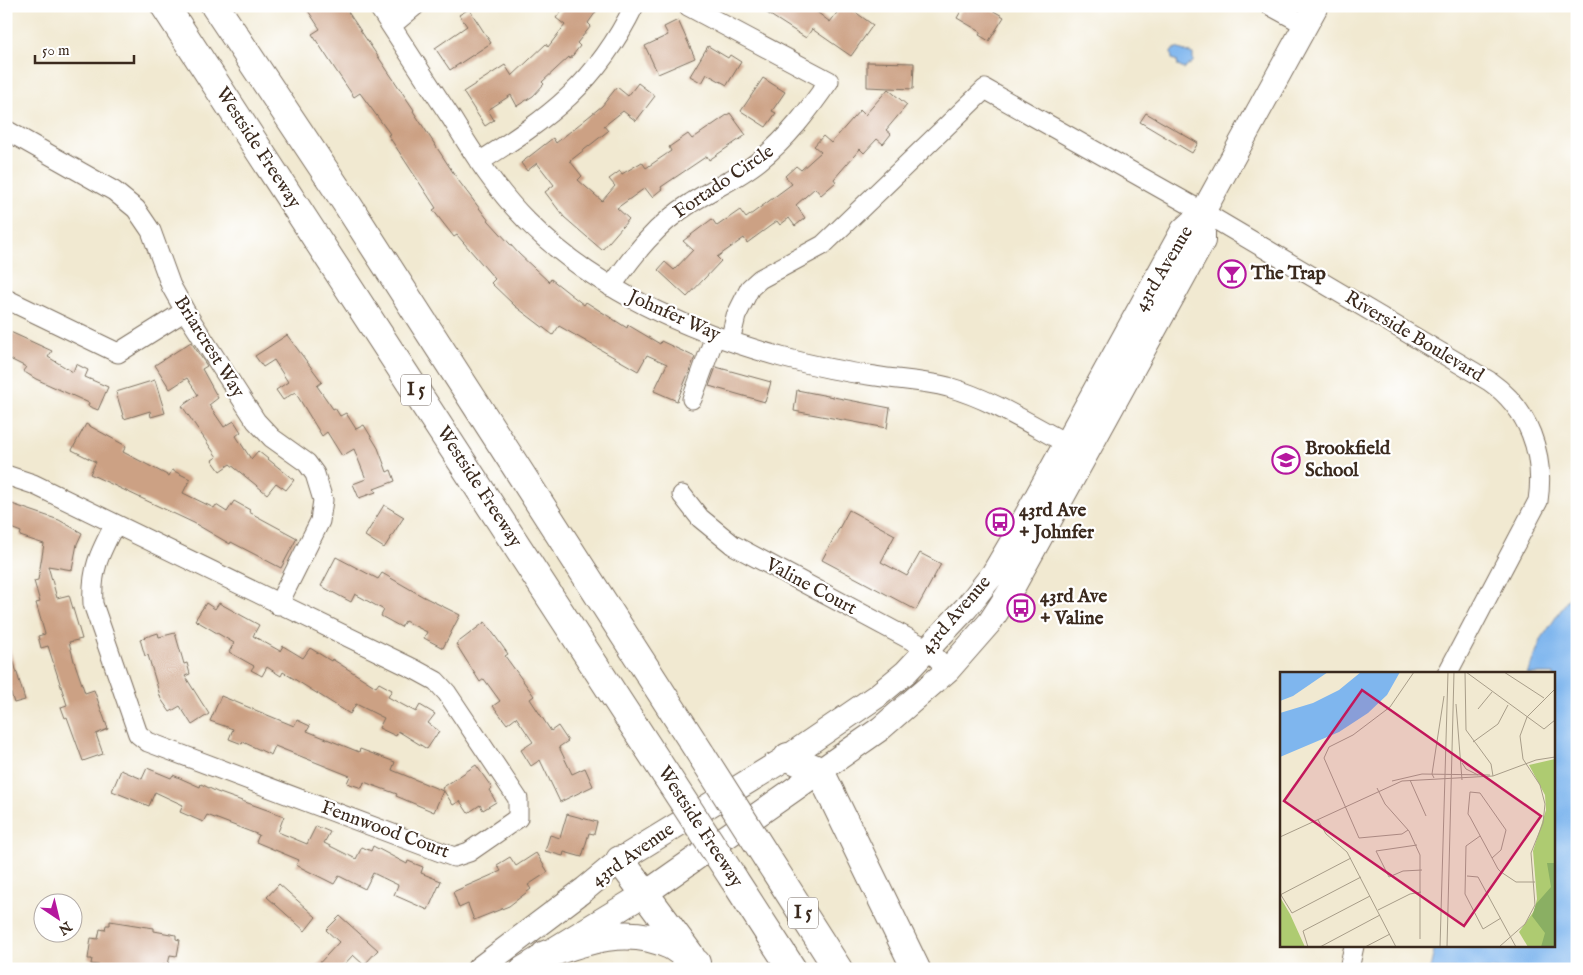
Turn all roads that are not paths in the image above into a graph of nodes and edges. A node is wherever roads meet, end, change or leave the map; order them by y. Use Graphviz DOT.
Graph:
graph roads {
  1 [pos="165,6"];
  2 [pos="215,6"];
  3 [pos="378,6"];
  4 [pos="415,6"];
  5 [pos="634,6"];
  6 [pos="688,6"];
  7 [pos="1271,6"];
  8 [pos="1311,15"];
  9 [pos="391,26"];
  10 [pos="6,130"];
  11 [pos="479,162"];
  12 [pos="1203,212"];
  13 [pos="611,287"];
  14 [pos="6,299"];
  15 [pos="184,311"];
  16 [pos="723,338"];
  17 [pos="692,399"];
  18 [pos="1065,443"];
  19 [pos="1087,455"];
  20 [pos="6,475"];
  21 [pos="682,495"];
  22 [pos="115,524"];
  23 [pos="278,604"];
  24 [pos="928,648"];
  25 [pos="948,670"];
  26 [pos="1448,672"];
  27 [pos="788,756"];
  28 [pos="820,771"];
  29 [pos="620,860"];
  30 [pos="646,893"];
  31 [pos="1354,948"];
  32 [pos="533,962"];
  33 [pos="698,966"];
  34 [pos="479,969"];
  35 [pos="792,969"];
  36 [pos="838,969"];
  37 [pos="916,969"];
  38 [pos="1349,969"];
  1 -- 35 [label="highway, Westside Freeway / I 5, bridge"];
  2 -- 36 [label="highway, Westside Freeway / I 5, bridge"];
  3 -- 9 [label="street, Johnfer Way"];
  4 -- 9 [label="street"];
  5 -- 11 [label="street"];
  6 -- 13 [label="street, Fortado Circle"];
  7 -- 8 [label="street"];
  8 -- 12 [label="main road"];
  9 -- 11 [label="street, Johnfer Way"];
  10 -- 15 [label="street, Briarcrest Way"];
  11 -- 13 [label="street, Johnfer Way"];
  12 -- 16 [label="street, Riverside Boulevard"];
  12 -- 18 [label="main road, 43rd Avenue"];
  12 -- 19 [label="main road, 43rd Avenue"];
  12 -- 26 [label="street, Riverside Boulevard"];
  13 -- 16 [label="street, Johnfer Way"];
  14 -- 15 [label="street"];
  15 -- 23 [label="street, Briarcrest Way"];
  16 -- 17 [label="street"];
  16 -- 18 [label="street, Johnfer Way"];
  18 -- 19 [label="street, Johnfer Way"];
  18 -- 24 [label="main road, 43rd Avenue"];
  19 -- 25 [label="main road, 43rd Avenue"];
  20 -- 22 [label="street, Fennwood Court"];
  21 -- 24 [label="street, Valine Court"];
  22 -- 23 [label="street, Fennwood Court"];
  22 -- 23 [label="street, Fennwood Court"];
  24 -- 25 [label="street, Valine Court"];
  24 -- 27 [label="main road, 43rd Avenue"];
  25 -- 28 [label="main road, 43rd Avenue"];
  27 -- 28 [label="highway"];
  27 -- 29 [label="main road, 43rd Avenue"];
  28 -- 30 [label="main road, 43rd Avenue"];
  28 -- 37 [label="highway"];
  29 -- 30 [label="highway"];
  29 -- 34 [label="main road, 43rd Avenue"];
  30 -- 32 [label="main road, 43rd Avenue"];
  30 -- 33 [label="highway"];
  31 -- 38 [label="street"];
  32 -- 33 [label="highway"];
}
